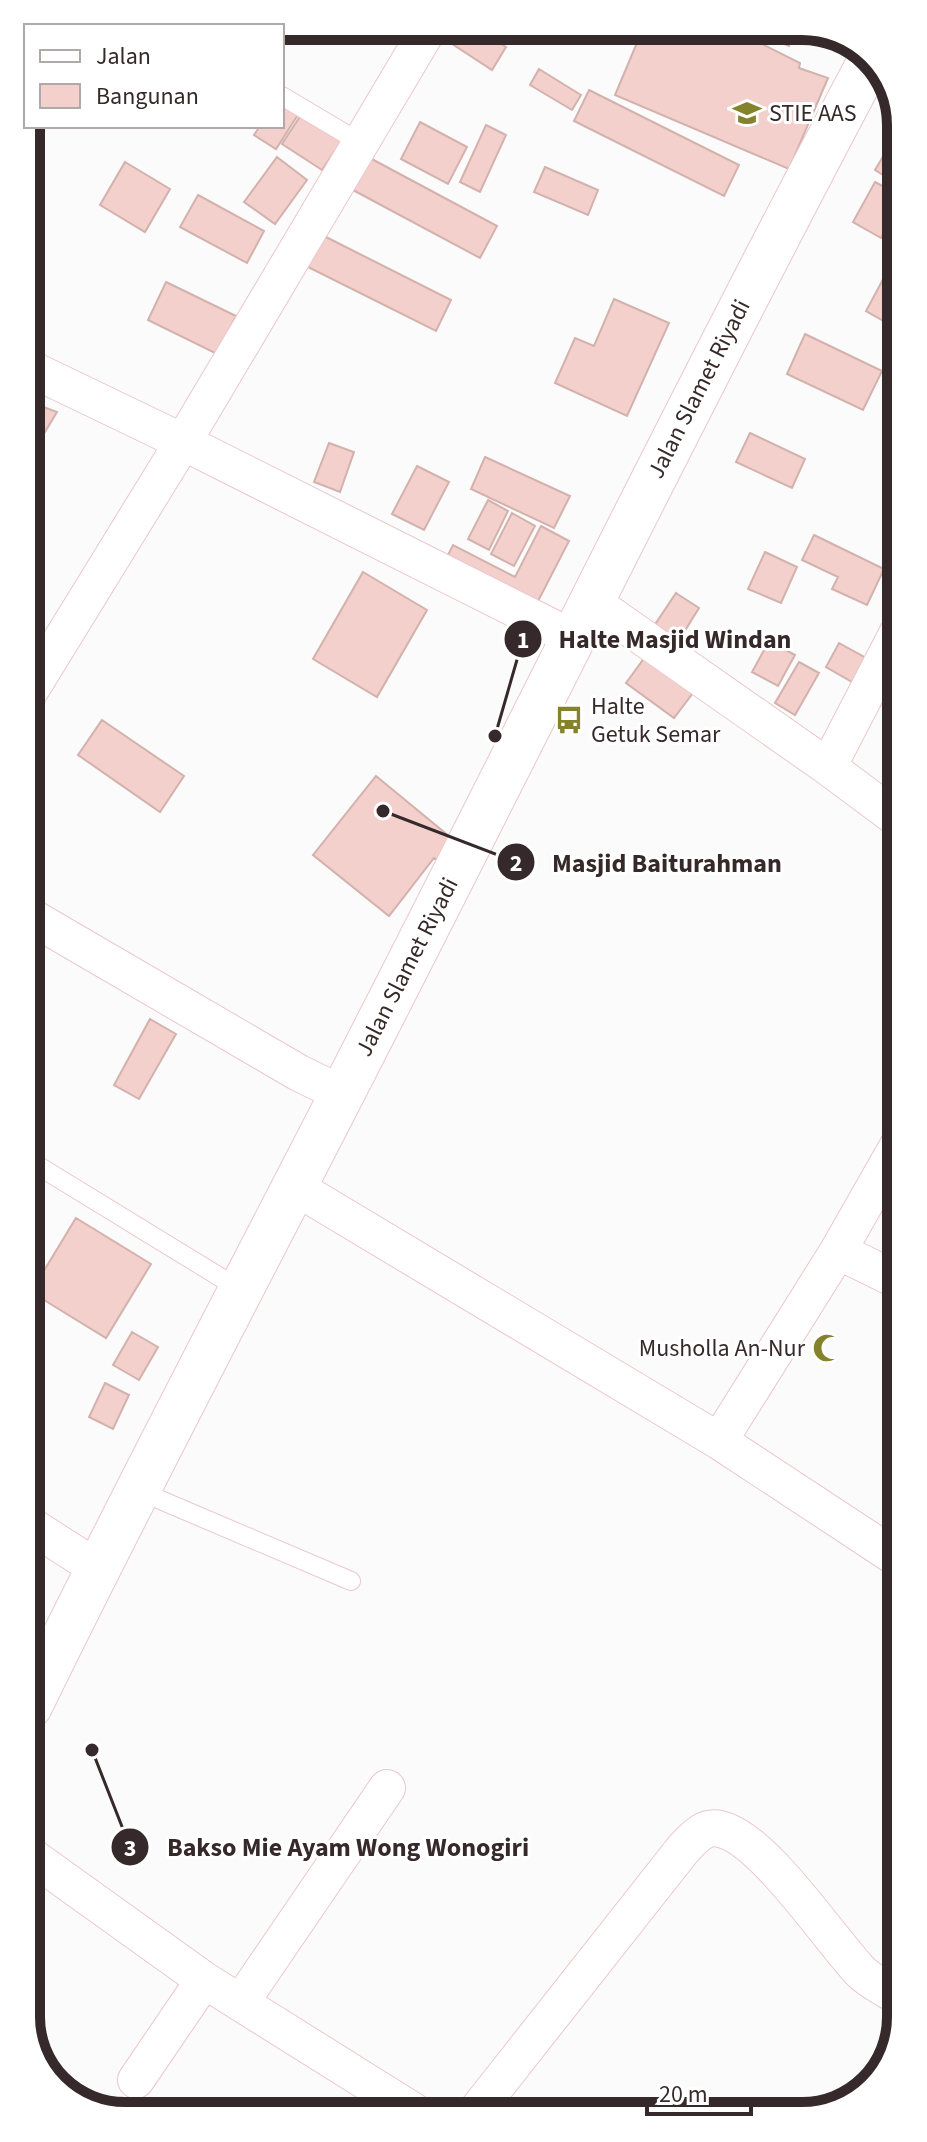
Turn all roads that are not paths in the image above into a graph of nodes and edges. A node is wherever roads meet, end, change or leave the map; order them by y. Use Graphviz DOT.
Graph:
graph roads {
  1 [pos="422,40"];
  2 [pos="866,69"];
  3 [pos="284,97"];
  4 [pos="361,143"];
  5 [pos="40,373"];
  6 [pos="183,442"];
  7 [pos="582,620"];
  8 [pos="887,653"];
  9 [pos="40,674"];
  10 [pos="828,767"];
  11 [pos="887,811"];
  12 [pos="40,922"];
  13 [pos="342,1094"];
  14 [pos="887,1165"];
  15 [pos="40,1167"];
  16 [pos="295,1187"];
  17 [pos="838,1251"];
  18 [pos="887,1275"];
  19 [pos="241,1290"];
  20 [pos="719,1441"];
  21 [pos="137,1490"];
  22 [pos="40,1531"];
  23 [pos="887,1551"];
  24 [pos="97,1568"];
  25 [pos="351,1581"];
  26 [pos="40,1685"];
  27 [pos="387,1788"];
  28 [pos="40,1862"];
  29 [pos="204,1980"];
  30 [pos="887,1989"];
  31 [pos="241,2002"];
  32 [pos="136,2080"];
  33 [pos="399,2102"];
  34 [pos="484,2102"];
  1 -- 4 [label="street"];
  2 -- 7 [label="main road, Jalan Slamet Riyadi"];
  3 -- 4 [label="lane"];
  4 -- 6 [label="street"];
  5 -- 6 [label="street"];
  6 -- 7 [label="street"];
  6 -- 9 [label="street"];
  7 -- 10 [label="street"];
  7 -- 13 [label="main road, Jalan Slamet Riyadi"];
  8 -- 10 [label="street"];
  10 -- 11 [label="street"];
  12 -- 13 [label="street"];
  13 -- 16 [label="main road, Jalan Slamet Riyadi"];
  14 -- 17 [label="street"];
  15 -- 19 [label="lane"];
  16 -- 19 [label="main road, Jalan Slamet Riyadi"];
  16 -- 20 [label="street"];
  17 -- 18 [label="street"];
  17 -- 20 [label="street"];
  19 -- 21 [label="main road, Jalan Slamet Riyadi"];
  20 -- 23 [label="street"];
  21 -- 24 [label="main road, Jalan Slamet Riyadi"];
  21 -- 25 [label="lane"];
  22 -- 24 [label="street"];
  24 -- 26 [label="main road, Jalan Slamet Riyadi"];
  27 -- 31 [label="street"];
  28 -- 29 [label="street"];
  29 -- 31 [label="street"];
  29 -- 32 [label="street"];
  30 -- 34 [label="street"];
  31 -- 33 [label="street"];
}
